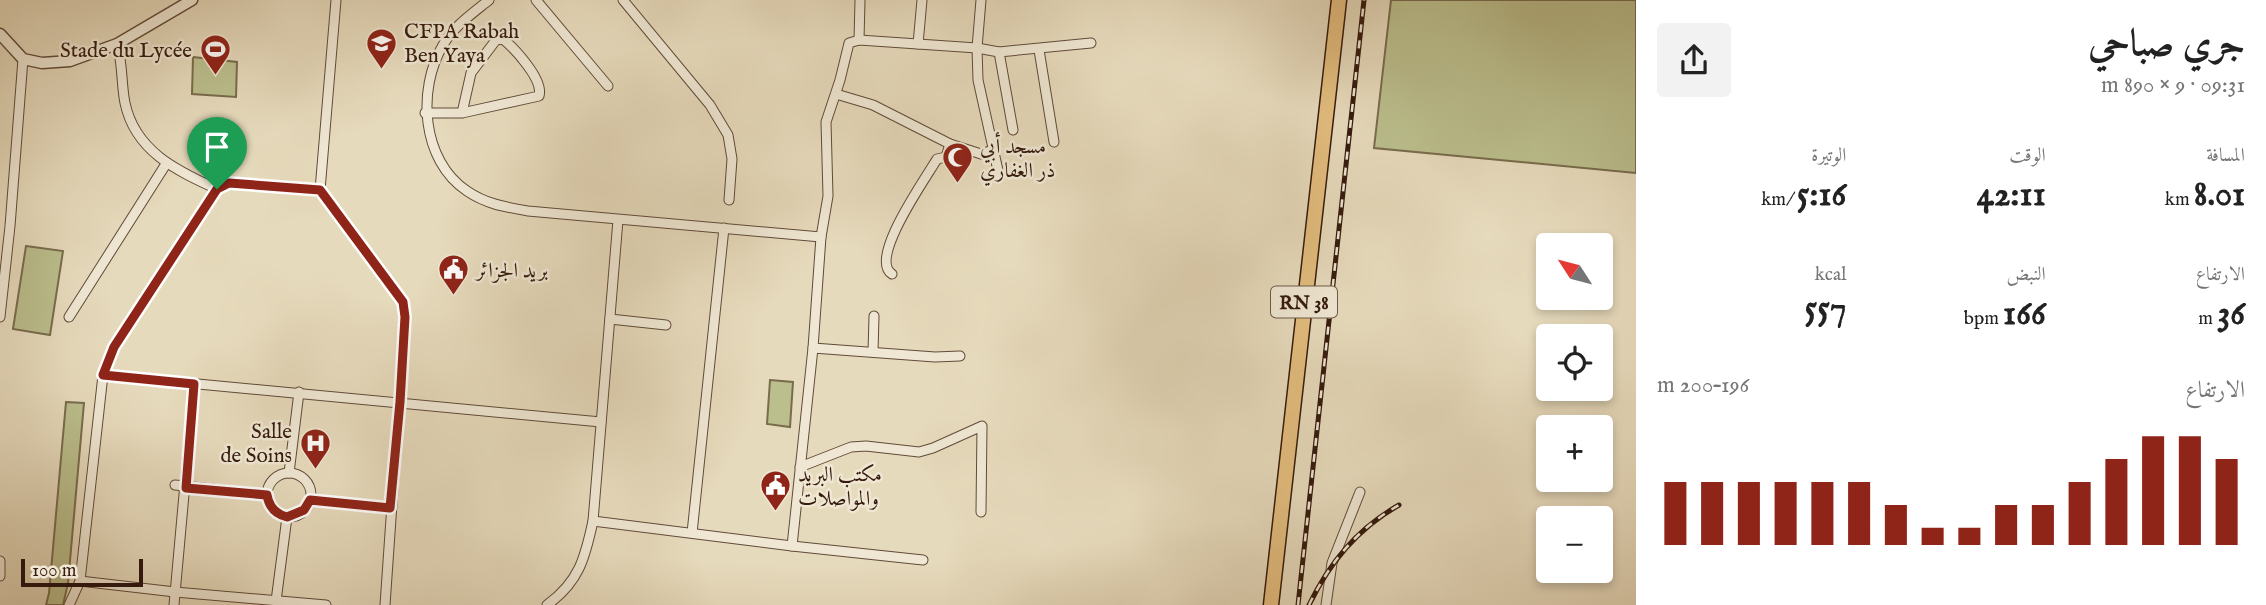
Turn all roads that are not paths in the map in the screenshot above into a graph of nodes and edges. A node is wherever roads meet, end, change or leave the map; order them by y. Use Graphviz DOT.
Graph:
graph roads {
  1 [pos="192,0"];
  2 [pos="335,0"];
  3 [pos="489,0"];
  4 [pos="536,0"];
  5 [pos="623,0"];
  6 [pos="860,0"];
  7 [pos="922,0"];
  8 [pos="981,0"];
  9 [pos="1330,0"];
  10 [pos="1339,0"];
  11 [pos="1331,32"];
  12 [pos="0,34"];
  13 [pos="859,40"];
  14 [pos="1091,43"];
  15 [pos="117,44"];
  16 [pos="918,44"];
  17 [pos="977,48"];
  18 [pos="1039,50"];
  19 [pos="999,52"];
  20 [pos="23,59"];
  21 [pos="608,86"];
  22 [pos="836,94"];
  23 [pos="425,113"];
  24 [pos="462,113"];
  25 [pos="1013,130"];
  26 [pos="1054,142"];
  27 [pos="950,144"];
  28 [pos="993,150"];
  29 [pos="166,164"];
  30 [pos="999,175"];
  31 [pos="217,189"];
  32 [pos="320,190"];
  33 [pos="729,200"];
  34 [pos="618,220"];
  35 [pos="724,228"];
  36 [pos="821,237"];
  37 [pos="892,274"];
  38 [pos="874,316"];
  39 [pos="0,317"];
  40 [pos="69,317"];
  41 [pos="610,318"];
  42 [pos="666,325"];
  43 [pos="813,348"];
  44 [pos="873,352"];
  45 [pos="960,356"];
  46 [pos="103,375"];
  47 [pos="194,384"];
  48 [pos="299,392"];
  49 [pos="400,402"];
  50 [pos="601,422"];
  51 [pos="800,467"];
  52 [pos="289,473"];
  53 [pos="175,485"];
  54 [pos="186,488"];
  55 [pos="1360,492"];
  56 [pos="267,495"];
  57 [pos="310,500"];
  58 [pos="390,508"];
  59 [pos="981,512"];
  60 [pos="287,517"];
  61 [pos="593,521"];
  62 [pos="692,533"];
  63 [pos="792,546"];
  64 [pos="923,560"];
  65 [pos="0,561"];
  66 [pos="0,576"];
  67 [pos="80,581"];
  68 [pos="175,593"];
  69 [pos="276,601"];
  70 [pos="69,605"];
  71 [pos="174,605"];
  72 [pos="326,605"];
  73 [pos="385,605"];
  74 [pos="547,605"];
  75 [pos="1264,605"];
  76 [pos="1271,605"];
  77 [pos="1326,605"];
  1 -- 15 [label="street"];
  2 -- 32 [label="street"];
  3 -- 23 [label="street"];
  4 -- 21 [label="street"];
  5 -- 33 [label="street"];
  6 -- 13 [label="street"];
  7 -- 16 [label="street"];
  8 -- 17 [label="street"];
  9 -- 11 [label="main road, RN 38"];
  10 -- 11 [label="main road, RN 38"];
  11 -- 75 [label="main road, RN 38"];
  11 -- 76 [label="main road, RN 38"];
  12 -- 20 [label="street"];
  13 -- 16 [label="street"];
  13 -- 22 [label="street"];
  14 -- 18 [label="street"];
  15 -- 20 [label="street"];
  15 -- 29 [label="street"];
  16 -- 17 [label="street"];
  17 -- 19 [label="street"];
  17 -- 28 [label="street"];
  18 -- 19 [label="street"];
  18 -- 26 [label="street"];
  19 -- 25 [label="street"];
  20 -- 39 [label="street"];
  22 -- 27 [label="street"];
  22 -- 36 [label="street"];
  23 -- 24 [label="street"];
  23 -- 34 [label="street"];
  24 -- 24 [label="street"];
  27 -- 28 [label="street"];
  27 -- 37 [label="street"];
  28 -- 30 [label="street"];
  29 -- 31 [label="street"];
  29 -- 40 [label="street"];
  31 -- 32 [label="street"];
  31 -- 46 [label="street"];
  32 -- 49 [label="street"];
  34 -- 35 [label="street"];
  34 -- 41 [label="street"];
  35 -- 36 [label="street"];
  35 -- 62 [label="street"];
  36 -- 43 [label="street"];
  38 -- 44 [label="street"];
  41 -- 42 [label="street"];
  41 -- 50 [label="street"];
  43 -- 44 [label="street"];
  43 -- 51 [label="street"];
  44 -- 45 [label="street"];
  46 -- 47 [label="street"];
  46 -- 67 [label="street"];
  47 -- 48 [label="street"];
  47 -- 54 [label="street"];
  48 -- 49 [label="street"];
  48 -- 52 [label="street"];
  49 -- 50 [label="street"];
  49 -- 58 [label="street"];
  50 -- 61 [label="street"];
  51 -- 59 [label="street"];
  51 -- 63 [label="street"];
  52 -- 56 [label="street"];
  52 -- 57 [label="street"];
  53 -- 54 [label="street"];
  54 -- 56 [label="street"];
  54 -- 68 [label="street"];
  55 -- 77 [label="street"];
  56 -- 60 [label="street"];
  57 -- 58 [label="street"];
  57 -- 60 [label="street"];
  58 -- 73 [label="street"];
  60 -- 69 [label="street"];
  61 -- 62 [label="street"];
  61 -- 74 [label="street"];
  62 -- 63 [label="street"];
  63 -- 64 [label="street"];
  65 -- 66 [label="street"];
  67 -- 68 [label="street"];
  67 -- 70 [label="street"];
  68 -- 69 [label="street"];
  68 -- 71 [label="street"];
  69 -- 72 [label="street"];
}
